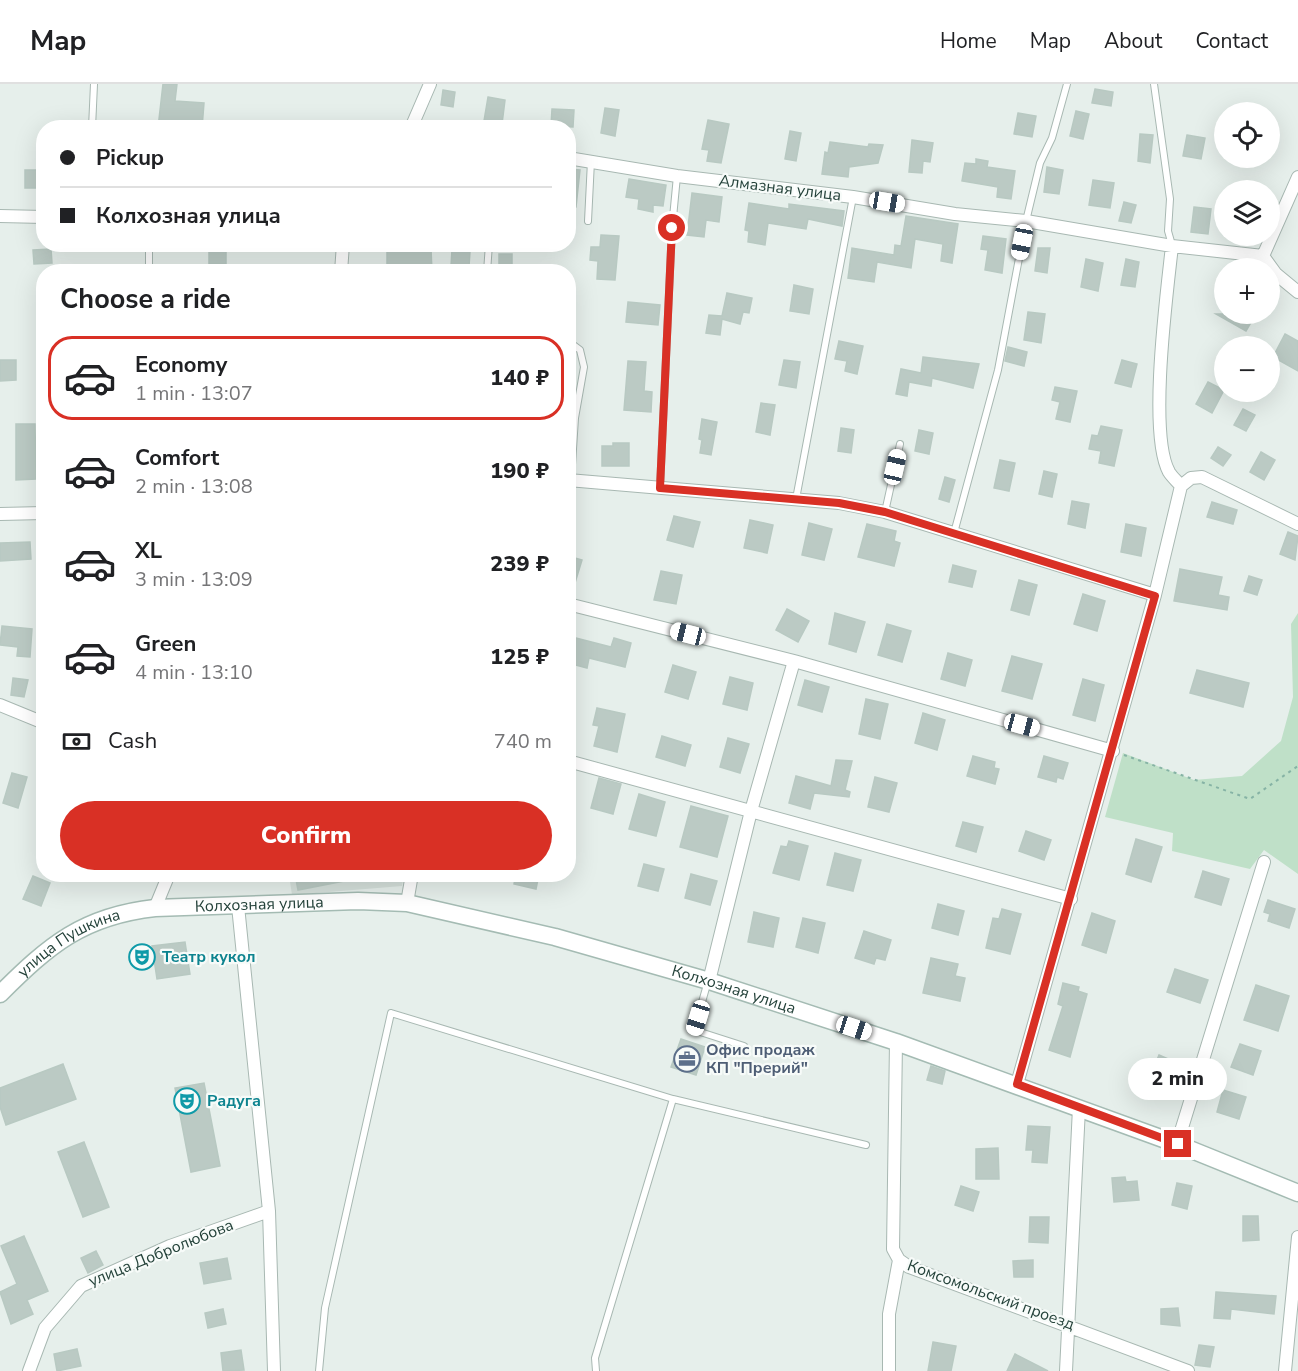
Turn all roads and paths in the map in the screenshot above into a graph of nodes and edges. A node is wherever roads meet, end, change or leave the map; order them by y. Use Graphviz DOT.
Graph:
graph roads {
  1 [pos="430,84"];
  2 [pos="1066,84"];
  3 [pos="1154,84"];
  4 [pos="93,85"];
  5 [pos="93,120"];
  6 [pos="414,120"];
  7 [pos="576,159"];
  8 [pos="591,160"];
  9 [pos="677,176"];
  10 [pos="1298,177"];
  11 [pos="853,197"];
  12 [pos="0,216"];
  13 [pos="36,217"];
  14 [pos="588,220"];
  15 [pos="1026,221"];
  16 [pos="1172,246"];
  17 [pos="1263,256"];
  18 [pos="1298,292"];
  19 [pos="576,347"];
  20 [pos="576,412"];
  21 [pos="900,444"];
  22 [pos="576,481"];
  23 [pos="1181,486"];
  24 [pos="660,488"];
  25 [pos="796,499"];
  26 [pos="885,512"];
  27 [pos="36,513"];
  28 [pos="0,514"];
  29 [pos="1298,524"];
  30 [pos="954,533"];
  31 [pos="1155,596"];
  32 [pos="576,606"];
  33 [pos="794,661"];
  34 [pos="0,705"];
  35 [pos="36,720"];
  36 [pos="1113,751"];
  37 [pos="576,763"];
  38 [pos="1298,766"];
  39 [pos="751,810"];
  40 [pos="1264,862"];
  41 [pos="165,882"];
  42 [pos="411,882"];
  43 [pos="1071,899"];
  44 [pos="407,903"];
  45 [pos="238,906"];
  46 [pos="150,909"];
  47 [pos="709,981"];
  48 [pos="0,994"];
  49 [pos="896,1042"];
  50 [pos="744,1046"];
  51 [pos="1017,1084"];
  52 [pos="673,1099"];
  53 [pos="1079,1108"];
  54 [pos="1178,1144"];
  55 [pos="866,1145"];
  56 [pos="1298,1193"];
  57 [pos="269,1211"];
  58 [pos="1298,1237"];
  59 [pos="898,1260"];
  60 [pos="1067,1324"];
  61 [pos="29,1371"];
  62 [pos="274,1371"];
  63 [pos="319,1371"];
  64 [pos="596,1371"];
  65 [pos="889,1371"];
  66 [pos="1066,1371"];
  67 [pos="1188,1371"];
  68 [pos="1285,1371"];
  1 -- 6 [label="street"];
  2 -- 15 [label="lane"];
  3 -- 16 [label="lane"];
  4 -- 5 [label="lane"];
  7 -- 8 [label="street, Алмазная улица"];
  8 -- 9 [label="street, Алмазная улица"];
  8 -- 14 [label="lane"];
  9 -- 11 [label="street, Алмазная улица"];
  9 -- 24 [label="lane"];
  10 -- 17 [label="street"];
  11 -- 15 [label="street, Алмазная улица"];
  11 -- 25 [label="lane"];
  12 -- 13 [label="street"];
  15 -- 16 [label="street, Алмазная улица"];
  15 -- 30 [label="lane"];
  16 -- 17 [label="street, Алмазная улица"];
  16 -- 23 [label="street"];
  17 -- 18 [label="street"];
  19 -- 20 [label="lane"];
  21 -- 26 [label="lane"];
  22 -- 24 [label="street"];
  23 -- 29 [label="street"];
  23 -- 31 [label="street"];
  24 -- 25 [label="street"];
  25 -- 26 [label="street"];
  26 -- 30 [label="street"];
  27 -- 28 [label="street"];
  30 -- 31 [label="street"];
  31 -- 36 [label="street"];
  32 -- 33 [label="street"];
  33 -- 36 [label="street"];
  33 -- 39 [label="street"];
  34 -- 35 [label="street"];
  36 -- 38 [label="path"];
  36 -- 43 [label="street"];
  37 -- 39 [label="street"];
  39 -- 43 [label="street"];
  39 -- 47 [label="street"];
  40 -- 54 [label="street"];
  41 -- 46 [label="street"];
  42 -- 44 [label="street"];
  43 -- 51 [label="street"];
  44 -- 45 [label="main road, Колхозная улица"];
  44 -- 47 [label="main road, Колхозная улица"];
  45 -- 46 [label="main road, Колхозная улица"];
  45 -- 57 [label="street"];
  46 -- 48 [label="main road, улица Пушкина"];
  47 -- 49 [label="main road, Колхозная улица"];
  47 -- 50 [label="lane"];
  49 -- 51 [label="main road, Колхозная улица"];
  49 -- 59 [label="street, Комсомольский проезд"];
  51 -- 53 [label="main road, Колхозная улица"];
  52 -- 55 [label="lane"];
  52 -- 63 [label="lane"];
  52 -- 64 [label="lane"];
  53 -- 54 [label="main road, Колхозная улица"];
  53 -- 60 [label="street"];
  54 -- 56 [label="main road, Колхозная улица"];
  57 -- 61 [label="street, улица Добролюбова"];
  57 -- 62 [label="street"];
  58 -- 68 [label="street"];
  59 -- 60 [label="street, Комсомольский проезд"];
  59 -- 65 [label="street"];
  60 -- 66 [label="street"];
  60 -- 67 [label="street, Комсомольский проезд"];
}
